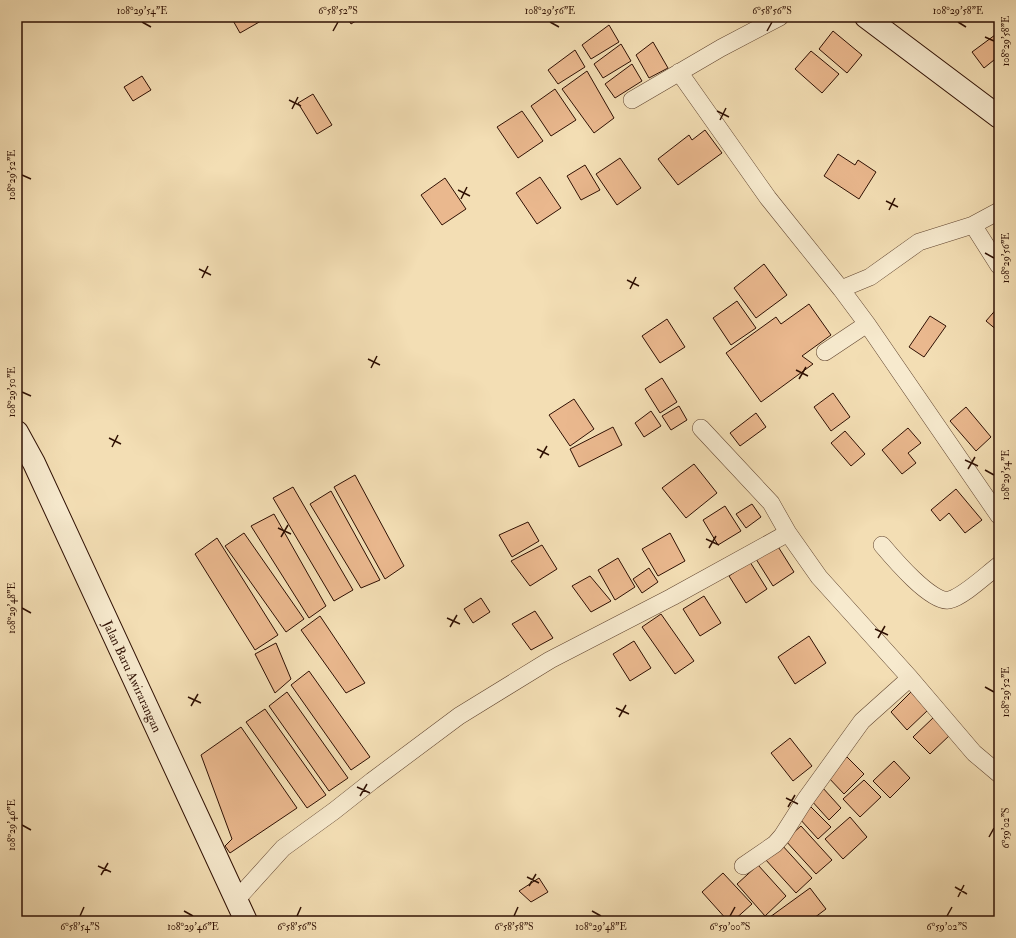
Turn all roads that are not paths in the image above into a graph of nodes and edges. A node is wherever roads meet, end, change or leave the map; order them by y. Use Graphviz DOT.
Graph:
graph roads {
  1 [pos="780,17"];
  2 [pos="866,17"];
  3 [pos="679,72"];
  4 [pos="632,100"];
  5 [pos="999,117"];
  6 [pos="999,211"];
  7 [pos="973,225"];
  8 [pos="999,266"];
  9 [pos="841,289"];
  10 [pos="867,324"];
  11 [pos="825,352"];
  12 [pos="701,428"];
  13 [pos="17,432"];
  14 [pos="999,516"];
  15 [pos="788,533"];
  16 [pos="882,545"];
  17 [pos="999,565"];
  18 [pos="910,678"];
  19 [pos="999,774"];
  20 [pos="743,866"];
  21 [pos="237,899"];
  22 [pos="246,921"];
  1 -- 3 [label="street"];
  2 -- 5 [label="street"];
  3 -- 4 [label="street"];
  3 -- 9 [label="street"];
  6 -- 7 [label="street"];
  7 -- 8 [label="street"];
  7 -- 9 [label="street"];
  9 -- 10 [label="street"];
  10 -- 11 [label="street"];
  10 -- 14 [label="street"];
  12 -- 15 [label="street"];
  13 -- 21 [label="street, Jalan Baru Awirarangan"];
  15 -- 18 [label="street"];
  15 -- 21 [label="street"];
  16 -- 17 [label="street"];
  18 -- 19 [label="street"];
  18 -- 20 [label="street"];
  21 -- 22 [label="street, Jalan Baru Awirarangan"];
}
